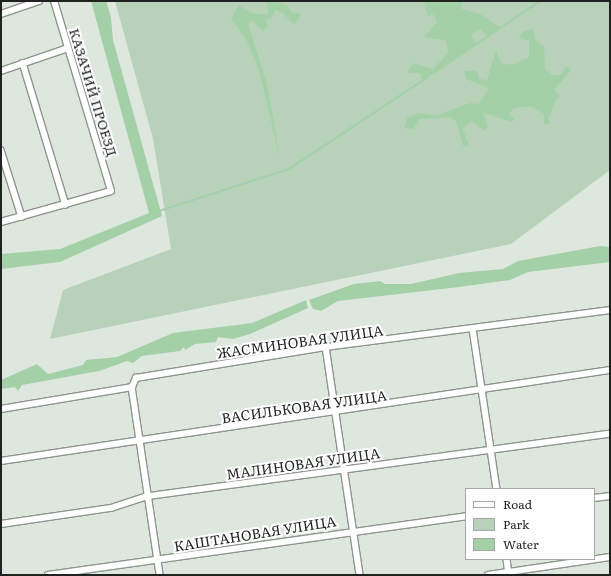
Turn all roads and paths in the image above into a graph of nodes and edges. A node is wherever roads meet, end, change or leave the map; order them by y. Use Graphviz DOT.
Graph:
graph roads {
  1 [pos="39,1"];
  2 [pos="54,1"];
  3 [pos="1,14"];
  4 [pos="68,48"];
  5 [pos="23,63"];
  6 [pos="1,70"];
  7 [pos="1,150"];
  8 [pos="66,205"];
  9 [pos="22,217"];
  10 [pos="1,222"];
  11 [pos="610,310"];
  12 [pos="473,329"];
  13 [pos="326,347"];
  14 [pos="610,370"];
  15 [pos="132,387"];
  16 [pos="483,392"];
  17 [pos="1,409"];
  18 [pos="336,413"];
  19 [pos="610,434"];
  20 [pos="141,441"];
  21 [pos="492,452"];
  22 [pos="1,461"];
  23 [pos="345,469"];
  24 [pos="497,488"];
  25 [pos="149,496"];
  26 [pos="610,496"];
  27 [pos="595,498"];
  28 [pos="465,516"];
  29 [pos="1,524"];
  30 [pos="354,529"];
  31 [pos="610,557"];
  32 [pos="595,559"];
  33 [pos="507,560"];
  34 [pos="591,560"];
  35 [pos="159,561"];
  36 [pos="509,573"];
  37 [pos="48,575"];
  38 [pos="160,575"];
  39 [pos="360,575"];
  40 [pos="488,575"];
  1 -- 3 [label="street"];
  2 -- 4 [label="street, КАЗАЧИЙ ПРОЕЗД"];
  4 -- 5 [label="street"];
  4 -- 8 [label="street, КАЗАЧИЙ ПРОЕЗД"];
  5 -- 6 [label="street"];
  5 -- 8 [label="street"];
  7 -- 9 [label="street"];
  8 -- 9 [label="street"];
  9 -- 10 [label="street"];
  11 -- 12 [label="street, ЖАСМИНОВАЯ УЛИЦА"];
  12 -- 13 [label="street, ЖАСМИНОВАЯ УЛИЦА"];
  12 -- 16 [label="street"];
  13 -- 15 [label="street, ЖАСМИНОВАЯ УЛИЦА"];
  13 -- 18 [label="street"];
  14 -- 16 [label="street, ВАСИЛЬКОВАЯ УЛИЦА"];
  15 -- 17 [label="street, ЖАСМИНОВАЯ УЛИЦА"];
  15 -- 20 [label="street"];
  16 -- 18 [label="street, ВАСИЛЬКОВАЯ УЛИЦА"];
  16 -- 21 [label="street"];
  18 -- 20 [label="street, ВАСИЛЬКОВАЯ УЛИЦА"];
  18 -- 23 [label="street"];
  19 -- 21 [label="street, МАЛИНОВАЯ УЛИЦА"];
  20 -- 22 [label="street, ВАСИЛЬКОВАЯ УЛИЦА"];
  20 -- 25 [label="street"];
  21 -- 23 [label="street, МАЛИНОВАЯ УЛИЦА"];
  21 -- 24 [label="street"];
  23 -- 25 [label="street, МАЛИНОВАЯ УЛИЦА"];
  23 -- 30 [label="street"];
  25 -- 29 [label="street, МАЛИНОВАЯ УЛИЦА"];
  25 -- 35 [label="street"];
  26 -- 27 [label="street"];
  28 -- 30 [label="street, КАШТАНОВАЯ УЛИЦА"];
  30 -- 35 [label="street, КАШТАНОВАЯ УЛИЦА"];
  30 -- 39 [label="street"];
  31 -- 32 [label="street"];
  33 -- 36 [label="street"];
  34 -- 36 [label="street"];
  35 -- 37 [label="street, КАШТАНОВАЯ УЛИЦА"];
  35 -- 38 [label="street"];
  36 -- 40 [label="street"];
}
